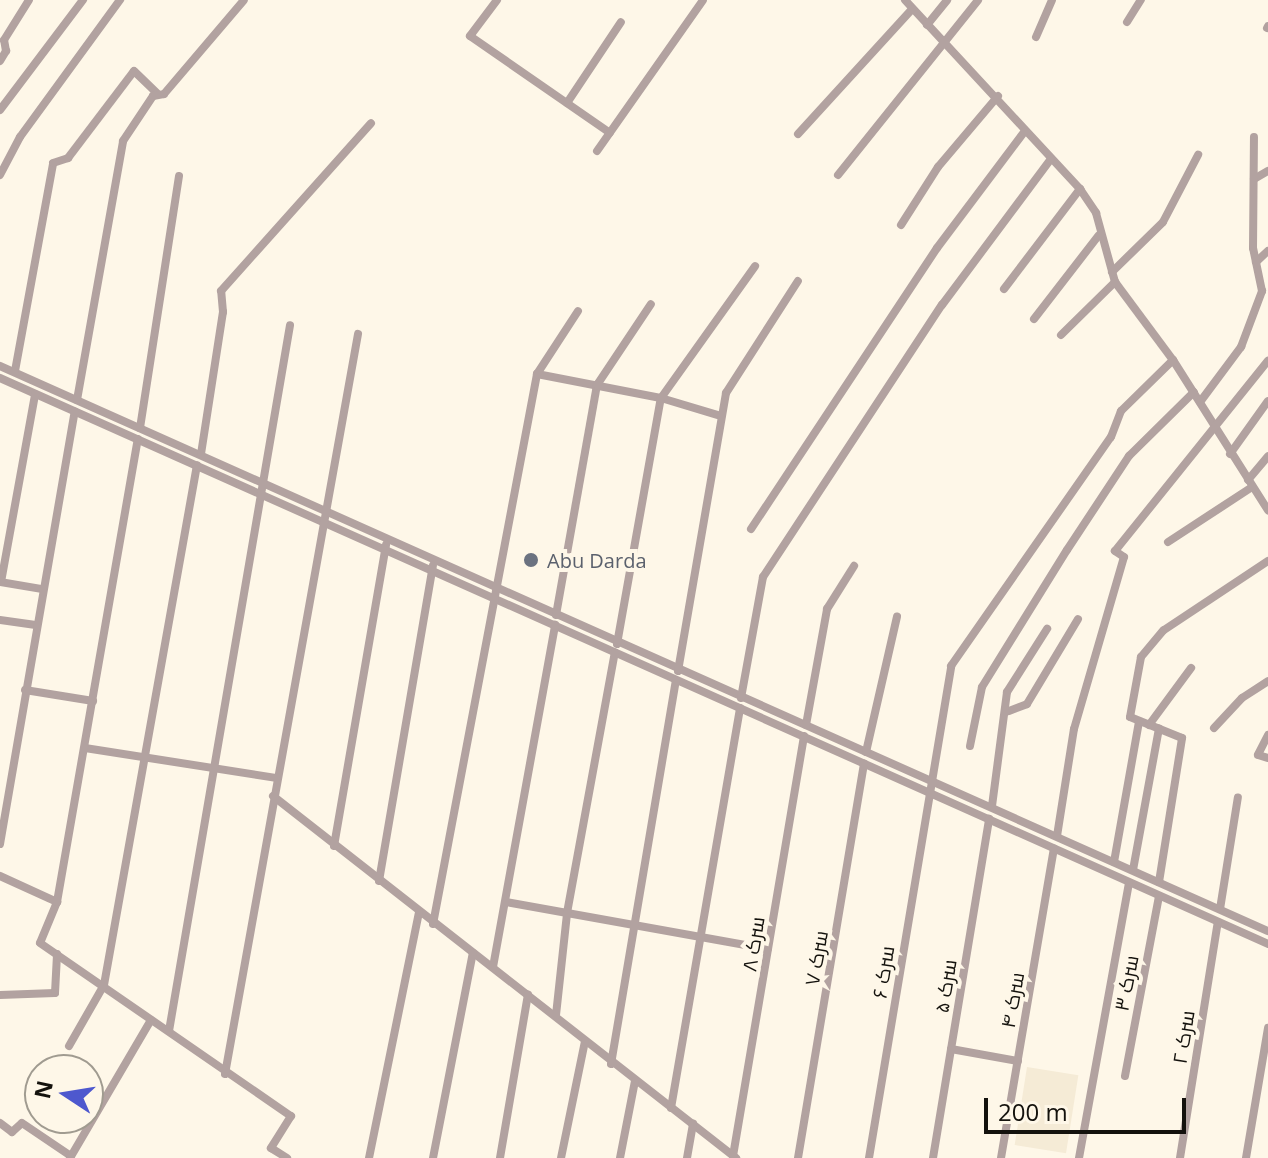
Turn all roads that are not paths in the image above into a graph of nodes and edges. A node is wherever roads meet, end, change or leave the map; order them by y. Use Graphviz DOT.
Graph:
graph roads {
  1 [pos="29,0"];
  2 [pos="83,0"];
  3 [pos="120,0"];
  4 [pos="244,0"];
  5 [pos="497,0"];
  6 [pos="703,0"];
  7 [pos="905,0"];
  8 [pos="947,0"];
  9 [pos="978,0"];
  10 [pos="1052,0"];
  11 [pos="1141,0"];
  12 [pos="912,9"];
  13 [pos="621,22"];
  14 [pos="1127,22"];
  15 [pos="927,25"];
  16 [pos="1036,37"];
  17 [pos="945,42"];
  18 [pos="0,61"];
  19 [pos="158,94"];
  20 [pos="998,96"];
  21 [pos="567,103"];
  22 [pos="0,110"];
  23 [pos="371,123"];
  24 [pos="1024,132"];
  25 [pos="610,133"];
  26 [pos="798,134"];
  27 [pos="1254,137"];
  28 [pos="597,151"];
  29 [pos="1198,155"];
  30 [pos="1051,159"];
  31 [pos="1268,171"];
  32 [pos="0,175"];
  33 [pos="838,175"];
  34 [pos="179,176"];
  35 [pos="1254,179"];
  36 [pos="1080,189"];
  37 [pos="901,225"];
  38 [pos="1099,235"];
  39 [pos="1268,251"];
  40 [pos="1256,262"];
  41 [pos="755,266"];
  42 [pos="1112,272"];
  43 [pos="798,281"];
  44 [pos="1115,282"];
  45 [pos="1004,289"];
  46 [pos="1265,292"];
  47 [pos="651,304"];
  48 [pos="578,311"];
  49 [pos="1034,319"];
  50 [pos="290,325"];
  51 [pos="358,334"];
  52 [pos="1061,335"];
  53 [pos="1173,360"];
  54 [pos="1268,361"];
  55 [pos="0,366"];
  56 [pos="15,371"];
  57 [pos="537,374"];
  58 [pos="0,378"];
  59 [pos="597,385"];
  60 [pos="1194,392"];
  61 [pos="35,394"];
  62 [pos="661,398"];
  63 [pos="77,400"];
  64 [pos="1268,401"];
  65 [pos="1200,402"];
  66 [pos="75,411"];
  67 [pos="721,416"];
  68 [pos="1214,423"];
  69 [pos="140,428"];
  70 [pos="138,439"];
  71 [pos="201,454"];
  72 [pos="1230,454"];
  73 [pos="1268,456"];
  74 [pos="197,465"];
  75 [pos="262,482"];
  76 [pos="1250,484"];
  77 [pos="261,493"];
  78 [pos="1268,510"];
  79 [pos="327,511"];
  80 [pos="325,522"];
  81 [pos="751,529"];
  82 [pos="1168,542"];
  83 [pos="386,544"];
  84 [pos="1268,561"];
  85 [pos="433,565"];
  86 [pos="854,566"];
  87 [pos="0,582"];
  88 [pos="42,589"];
  89 [pos="492,592"];
  90 [pos="556,615"];
  91 [pos="897,617"];
  92 [pos="1078,619"];
  93 [pos="0,620"];
  94 [pos="36,625"];
  95 [pos="555,625"];
  96 [pos="1047,629"];
  97 [pos="616,648"];
  98 [pos="1191,668"];
  99 [pos="677,676"];
  100 [pos="1268,681"];
  101 [pos="25,690"];
  102 [pos="93,701"];
  103 [pos="740,703"];
  104 [pos="1009,711"];
  105 [pos="1139,721"];
  106 [pos="806,725"];
  107 [pos="1154,726"];
  108 [pos="1214,728"];
  109 [pos="1268,735"];
  110 [pos="804,736"];
  111 [pos="970,746"];
  112 [pos="85,748"];
  113 [pos="866,752"];
  114 [pos="145,758"];
  115 [pos="1268,758"];
  116 [pos="864,763"];
  117 [pos="214,769"];
  118 [pos="276,778"];
  119 [pos="930,778"];
  120 [pos="928,791"];
  121 [pos="273,796"];
  122 [pos="1238,797"];
  123 [pos="992,806"];
  124 [pos="989,819"];
  125 [pos="1057,836"];
  126 [pos="0,844"];
  127 [pos="334,846"];
  128 [pos="1054,848"];
  129 [pos="1114,862"];
  130 [pos="1133,870"];
  131 [pos="0,876"];
  132 [pos="379,881"];
  133 [pos="1159,882"];
  134 [pos="1129,883"];
  135 [pos="1159,896"];
  136 [pos="57,902"];
  137 [pos="506,902"];
  138 [pos="1220,909"];
  139 [pos="419,912"];
  140 [pos="567,913"];
  141 [pos="1218,922"];
  142 [pos="433,924"];
  143 [pos="633,925"];
  144 [pos="1268,931"];
  145 [pos="699,936"];
  146 [pos="1268,944"];
  147 [pos="768,949"];
  148 [pos="473,953"];
  149 [pos="57,954"];
  150 [pos="493,967"];
  151 [pos="104,985"];
  152 [pos="528,994"];
  153 [pos="0,995"];
  154 [pos="556,1015"];
  155 [pos="151,1020"];
  156 [pos="1268,1028"];
  157 [pos="169,1031"];
  158 [pos="585,1041"];
  159 [pos="69,1046"];
  160 [pos="951,1049"];
  161 [pos="1018,1061"];
  162 [pos="611,1064"];
  163 [pos="225,1074"];
  164 [pos="1125,1076"];
  165 [pos="635,1081"];
  166 [pos="671,1108"];
  167 [pos="0,1123"];
  168 [pos="693,1124"];
  169 [pos="71,1157"];
  170 [pos="734,1157"];
  171 [pos="287,1158"];
  172 [pos="369,1158"];
  173 [pos="433,1158"];
  174 [pos="500,1158"];
  175 [pos="561,1158"];
  176 [pos="620,1158"];
  177 [pos="687,1158"];
  178 [pos="798,1158"];
  179 [pos="869,1158"];
  180 [pos="933,1158"];
  181 [pos="1001,1158"];
  182 [pos="1079,1158"];
  183 [pos="1180,1158"];
  184 [pos="1246,1158"];
  1 -- 18 [label="street"];
  2 -- 22 [label="street"];
  3 -- 32 [label="street"];
  4 -- 19 [label="street"];
  5 -- 21 [label="street"];
  6 -- 25 [label="street"];
  7 -- 12 [label="street"];
  8 -- 15 [label="street"];
  9 -- 17 [label="street"];
  10 -- 16 [label="street"];
  11 -- 14 [label="street"];
  12 -- 15 [label="street"];
  12 -- 26 [label="street"];
  13 -- 21 [label="street"];
  15 -- 17 [label="street"];
  17 -- 20 [label="street"];
  17 -- 33 [label="street"];
  19 -- 56 [label="street"];
  19 -- 63 [label="street"];
  20 -- 24 [label="street"];
  20 -- 37 [label="street"];
  21 -- 25 [label="street"];
  23 -- 71 [label="street"];
  24 -- 30 [label="street"];
  24 -- 81 [label="street"];
  25 -- 28 [label="street"];
  27 -- 35 [label="street"];
  29 -- 42 [label="street"];
  30 -- 36 [label="street"];
  30 -- 103 [label="street"];
  31 -- 35 [label="street"];
  34 -- 69 [label="street"];
  35 -- 40 [label="street"];
  36 -- 38 [label="street"];
  36 -- 45 [label="street"];
  38 -- 42 [label="street"];
  38 -- 49 [label="street"];
  39 -- 40 [label="street"];
  40 -- 46 [label="street"];
  41 -- 62 [label="street"];
  42 -- 44 [label="street"];
  43 -- 67 [label="street"];
  44 -- 52 [label="street"];
  44 -- 53 [label="street"];
  46 -- 65 [label="street"];
  47 -- 59 [label="street"];
  48 -- 57 [label="street"];
  50 -- 75 [label="street"];
  51 -- 79 [label="street"];
  53 -- 60 [label="street"];
  53 -- 119 [label="street, سرک ۶"];
  54 -- 68 [label="street"];
  55 -- 56 [label="street"];
  56 -- 63 [label="street"];
  57 -- 59 [label="street"];
  57 -- 89 [label="street"];
  58 -- 61 [label="street"];
  59 -- 62 [label="street"];
  59 -- 90 [label="street"];
  60 -- 65 [label="street"];
  60 -- 111 [label="street"];
  61 -- 66 [label="street"];
  61 -- 87 [label="street"];
  62 -- 67 [label="street"];
  62 -- 97 [label="street"];
  63 -- 69 [label="street"];
  64 -- 72 [label="street"];
  65 -- 68 [label="street"];
  66 -- 70 [label="street"];
  66 -- 88 [label="street"];
  67 -- 99 [label="street"];
  68 -- 72 [label="street"];
  68 -- 125 [label="street"];
  69 -- 71 [label="street"];
  70 -- 74 [label="street"];
  70 -- 102 [label="street"];
  71 -- 75 [label="street"];
  72 -- 76 [label="street"];
  73 -- 76 [label="street"];
  74 -- 77 [label="street"];
  74 -- 114 [label="street"];
  75 -- 77 [label="street"];
  75 -- 79 [label="street"];
  76 -- 78 [label="street"];
  76 -- 82 [label="street"];
  77 -- 80 [label="street"];
  77 -- 117 [label="street"];
  79 -- 80 [label="street"];
  79 -- 83 [label="street"];
  80 -- 83 [label="street"];
  80 -- 118 [label="street"];
  83 -- 85 [label="street"];
  83 -- 127 [label="street"];
  84 -- 105 [label="street"];
  85 -- 89 [label="street"];
  85 -- 132 [label="street"];
  86 -- 106 [label="street"];
  87 -- 88 [label="street"];
  88 -- 94 [label="street"];
  89 -- 90 [label="street"];
  89 -- 95 [label="street"];
  89 -- 142 [label="street"];
  90 -- 97 [label="street"];
  91 -- 113 [label="street"];
  92 -- 104 [label="street"];
  93 -- 94 [label="street"];
  94 -- 101 [label="street"];
  95 -- 97 [label="street"];
  95 -- 137 [label="street"];
  96 -- 104 [label="street"];
  97 -- 99 [label="street"];
  97 -- 140 [label="street"];
  98 -- 107 [label="street"];
  99 -- 103 [label="street"];
  99 -- 143 [label="street"];
  100 -- 108 [label="street"];
  101 -- 102 [label="street"];
  101 -- 126 [label="street"];
  102 -- 112 [label="street"];
  103 -- 106 [label="street"];
  103 -- 110 [label="street"];
  103 -- 145 [label="street"];
  104 -- 123 [label="street"];
  105 -- 107 [label="street"];
  105 -- 129 [label="street"];
  106 -- 113 [label="street"];
  107 -- 130 [label="street"];
  107 -- 133 [label="street"];
  109 -- 115 [label="street"];
  110 -- 116 [label="street"];
  110 -- 147 [label="street, سرک ۸"];
  112 -- 114 [label="street"];
  112 -- 136 [label="street"];
  113 -- 119 [label="street"];
  114 -- 117 [label="street"];
  114 -- 151 [label="street"];
  116 -- 120 [label="street"];
  116 -- 178 [label="street, سرک ۷"];
  117 -- 118 [label="street"];
  117 -- 157 [label="street"];
  118 -- 121 [label="street"];
  119 -- 120 [label="street, سرک ۶"];
  119 -- 123 [label="street"];
  120 -- 124 [label="street"];
  120 -- 179 [label="street, سرک ۶"];
  121 -- 127 [label="street"];
  121 -- 163 [label="street"];
  122 -- 138 [label="street"];
  123 -- 125 [label="street"];
  124 -- 128 [label="street"];
  124 -- 160 [label="street, سرک ۵"];
  125 -- 129 [label="street"];
  127 -- 132 [label="street"];
  128 -- 134 [label="street"];
  128 -- 161 [label="street, سرک ۴"];
  129 -- 130 [label="street"];
  130 -- 133 [label="street"];
  131 -- 136 [label="street"];
  132 -- 139 [label="street"];
  133 -- 138 [label="street"];
  134 -- 135 [label="street"];
  134 -- 182 [label="street"];
  135 -- 141 [label="street"];
  135 -- 164 [label="street, سرک ۳"];
  136 -- 149 [label="street"];
  137 -- 140 [label="street"];
  137 -- 150 [label="street"];
  138 -- 144 [label="street"];
  139 -- 142 [label="street"];
  139 -- 172 [label="street"];
  140 -- 143 [label="street"];
  140 -- 154 [label="street"];
  141 -- 146 [label="street"];
  141 -- 183 [label="street, سرک ۲"];
  142 -- 148 [label="street"];
  143 -- 145 [label="street"];
  143 -- 162 [label="street"];
  145 -- 147 [label="street"];
  145 -- 166 [label="street"];
  147 -- 170 [label="street, سرک ۸"];
  148 -- 150 [label="street"];
  148 -- 173 [label="street"];
  149 -- 151 [label="street"];
  149 -- 153 [label="street"];
  150 -- 152 [label="street"];
  151 -- 155 [label="street"];
  151 -- 159 [label="street"];
  152 -- 154 [label="street"];
  152 -- 174 [label="street"];
  154 -- 158 [label="street"];
  155 -- 157 [label="street"];
  155 -- 169 [label="street"];
  156 -- 184 [label="street"];
  157 -- 163 [label="street"];
  158 -- 162 [label="street"];
  158 -- 175 [label="street"];
  160 -- 161 [label="street"];
  160 -- 180 [label="street, سرک ۵"];
  161 -- 181 [label="street, سرک ۴"];
  162 -- 165 [label="street"];
  163 -- 171 [label="street"];
  165 -- 166 [label="street"];
  165 -- 176 [label="street"];
  166 -- 168 [label="street"];
  167 -- 169 [label="street"];
  168 -- 170 [label="street"];
  168 -- 177 [label="street"];
}
